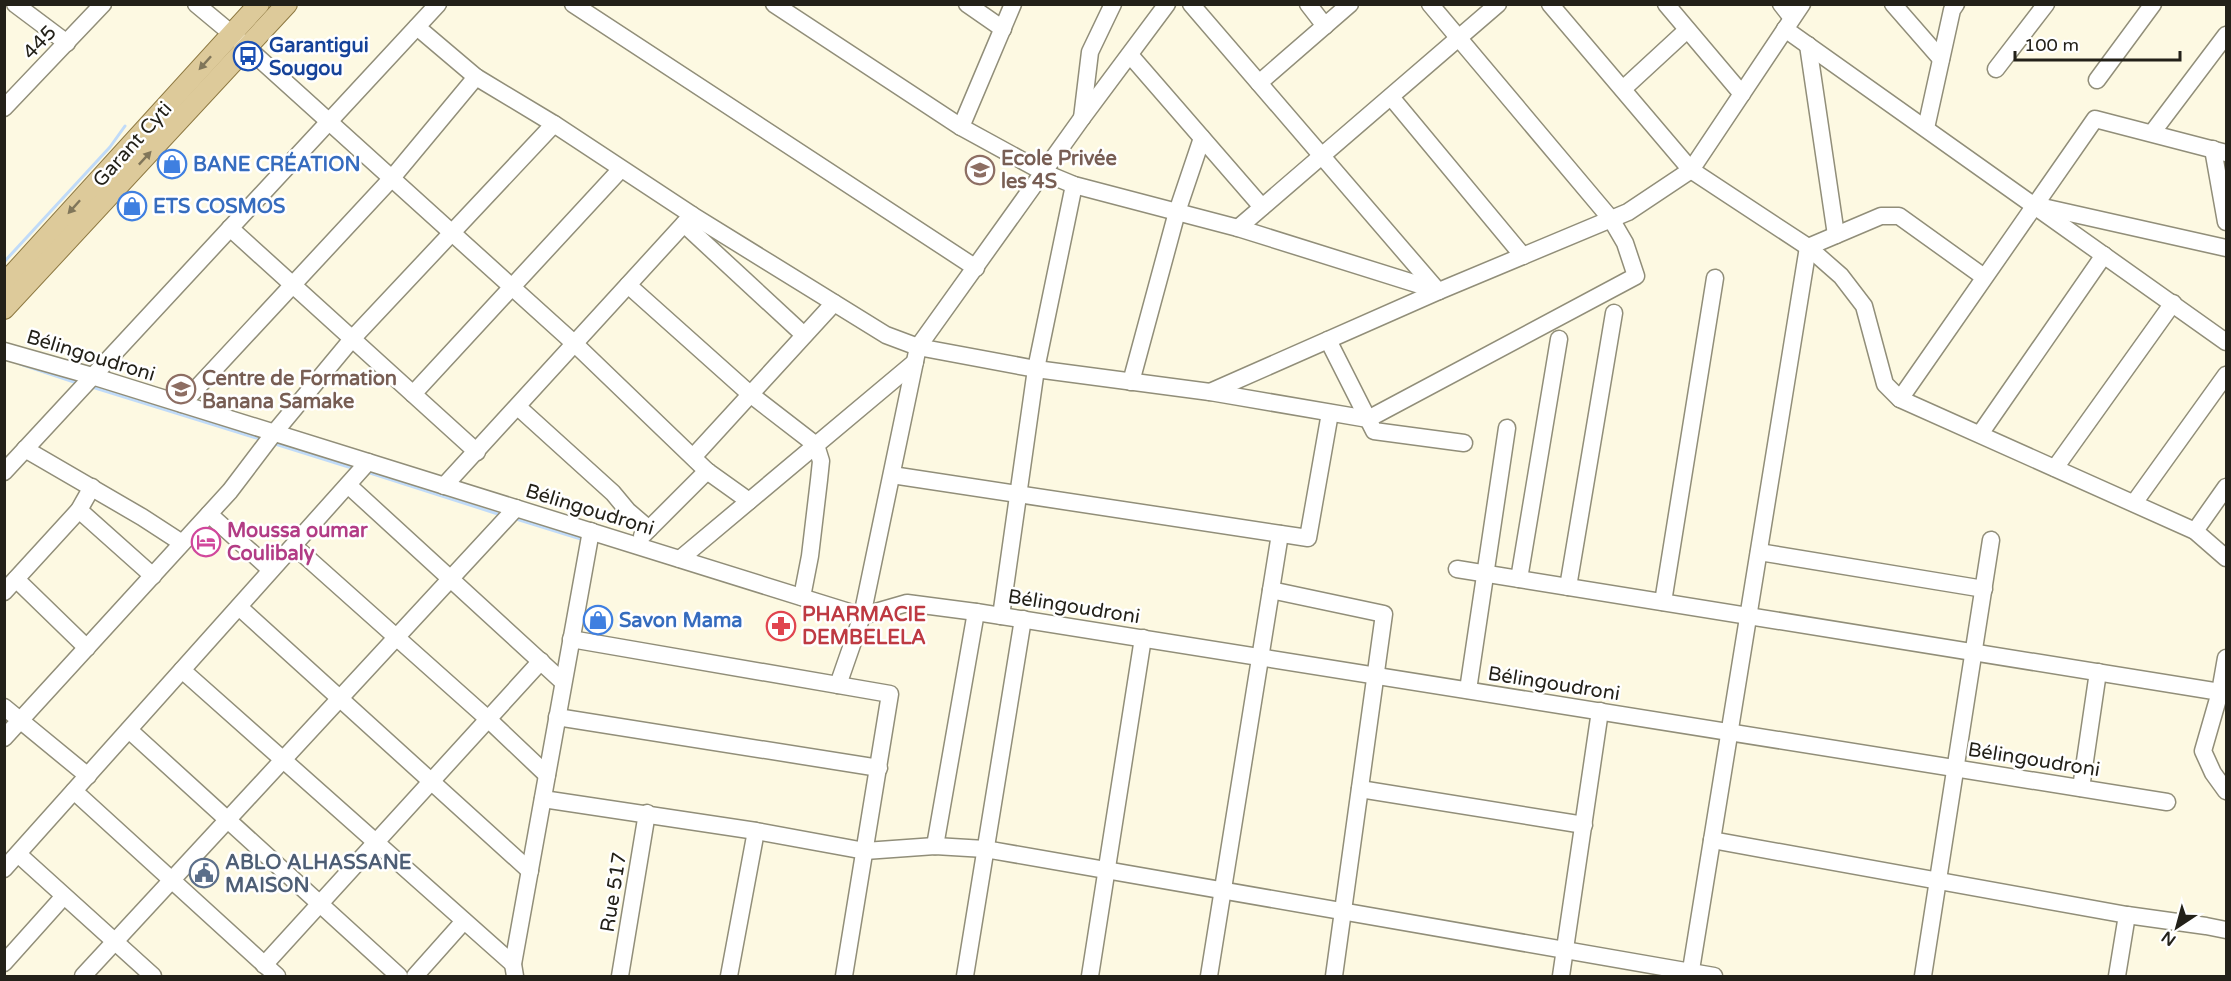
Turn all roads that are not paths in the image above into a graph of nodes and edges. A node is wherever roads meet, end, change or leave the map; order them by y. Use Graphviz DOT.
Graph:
graph roads {
  1 [pos="15,4"];
  2 [pos="103,4"];
  3 [pos="196,4"];
  4 [pos="259,4"];
  5 [pos="287,4"];
  6 [pos="438,4"];
  7 [pos="573,4"];
  8 [pos="774,4"];
  9 [pos="967,4"];
  10 [pos="1013,4"];
  11 [pos="1113,4"];
  12 [pos="1167,4"];
  13 [pos="1191,4"];
  14 [pos="1308,4"];
  15 [pos="1350,4"];
  16 [pos="1430,4"];
  17 [pos="1498,4"];
  18 [pos="1550,4"];
  19 [pos="1666,4"];
  20 [pos="1780,4"];
  21 [pos="1893,4"];
  22 [pos="1956,4"];
  23 [pos="2046,4"];
  24 [pos="2153,4"];
  25 [pos="1793,17"];
  26 [pos="1325,26"];
  27 [pos="417,27"];
  28 [pos="1003,28"];
  29 [pos="1688,30"];
  30 [pos="232,34"];
  31 [pos="2226,35"];
  32 [pos="1459,38"];
  33 [pos="67,43"];
  34 [pos="1808,45"];
  35 [pos="248,48"];
  36 [pos="1130,55"];
  37 [pos="1941,59"];
  38 [pos="1996,69"];
  39 [pos="476,77"];
  40 [pos="2097,80"];
  41 [pos="1259,83"];
  42 [pos="1623,89"];
  43 [pos="1742,94"];
  44 [pos="1391,97"];
  45 [pos="4,108"];
  46 [pos="1082,118"];
  47 [pos="330,122"];
  48 [pos="554,124"];
  49 [pos="961,127"];
  50 [pos="1926,128"];
  51 [pos="2152,133"];
  52 [pos="1202,138"];
  53 [pos="2220,151"];
  54 [pos="1322,156"];
  55 [pos="621,169"];
  56 [pos="1691,170"];
  57 [pos="1045,173"];
  58 [pos="392,178"];
  59 [pos="1074,185"];
  60 [pos="2034,205"];
  61 [pos="1262,207"];
  62 [pos="1177,212"];
  63 [pos="688,219"];
  64 [pos="1611,219"];
  65 [pos="2226,222"];
  66 [pos="230,228"];
  67 [pos="1238,228"];
  68 [pos="452,232"];
  69 [pos="1836,235"];
  70 [pos="1808,248"];
  71 [pos="2226,248"];
  72 [pos="2104,255"];
  73 [pos="1523,256"];
  74 [pos="976,268"];
  75 [pos="1984,277"];
  76 [pos="1715,278"];
  77 [pos="4,284"];
  78 [pos="293,285"];
  79 [pos="628,285"];
  80 [pos="512,287"];
  81 [pos="1439,291"];
  82 [pos="834,303"];
  83 [pos="2173,303"];
  84 [pos="4,309"];
  85 [pos="1614,313"];
  86 [pos="804,335"];
  87 [pos="352,339"];
  88 [pos="1559,339"];
  89 [pos="1328,340"];
  90 [pos="2226,342"];
  91 [pos="575,344"];
  92 [pos="4,351"];
  93 [pos="916,355"];
  94 [pos="1036,369"];
  95 [pos="2226,375"];
  96 [pos="92,376"];
  97 [pos="1131,382"];
  98 [pos="1210,392"];
  99 [pos="413,394"];
  100 [pos="750,394"];
  101 [pos="1900,399"];
  102 [pos="182,404"];
  103 [pos="518,407"];
  104 [pos="1330,413"];
  105 [pos="1368,419"];
  106 [pos="1507,428"];
  107 [pos="274,433"];
  108 [pos="1980,434"];
  109 [pos="1464,443"];
  110 [pos="816,445"];
  111 [pos="26,449"];
  112 [pos="477,452"];
  113 [pos="694,456"];
  114 [pos="368,462"];
  115 [pos="2055,468"];
  116 [pos="707,471"];
  117 [pos="4,472"];
  118 [pos="892,475"];
  119 [pos="348,485"];
  120 [pos="444,486"];
  121 [pos="2226,487"];
  122 [pos="92,488"];
  123 [pos="1018,494"];
  124 [pos="749,501"];
  125 [pos="2134,503"];
  126 [pos="516,508"];
  127 [pos="79,510"];
  128 [pos="209,514"];
  129 [pos="649,529"];
  130 [pos="591,531"];
  131 [pos="2195,531"];
  132 [pos="1280,534"];
  133 [pos="1991,540"];
  134 [pos="182,543"];
  135 [pos="633,544"];
  136 [pos="294,546"];
  137 [pos="1759,552"];
  138 [pos="2226,558"];
  139 [pos="680,559"];
  140 [pos="1457,568"];
  141 [pos="272,570"];
  142 [pos="1486,573"];
  143 [pos="153,576"];
  144 [pos="16,579"];
  145 [pos="452,579"];
  146 [pos="1519,579"];
  147 [pos="1568,586"];
  148 [pos="1984,589"];
  149 [pos="1271,590"];
  150 [pos="4,592"];
  151 [pos="802,597"];
  152 [pos="1663,602"];
  153 [pos="239,607"];
  154 [pos="976,612"];
  155 [pos="862,616"];
  156 [pos="1001,616"];
  157 [pos="1748,616"];
  158 [pos="1023,619"];
  159 [pos="397,638"];
  160 [pos="571,639"];
  161 [pos="1143,639"];
  162 [pos="87,648"];
  163 [pos="1974,652"];
  164 [pos="1260,657"];
  165 [pos="2226,658"];
  166 [pos="541,661"];
  167 [pos="183,670"];
  168 [pos="2098,672"];
  169 [pos="1375,675"];
  170 [pos="563,682"];
  171 [pos="838,685"];
  172 [pos="1468,690"];
  173 [pos="2220,692"];
  174 [pos="341,699"];
  175 [pos="4,706"];
  176 [pos="1600,711"];
  177 [pos="557,717"];
  178 [pos="488,719"];
  179 [pos="20,721"];
  180 [pos="129,730"];
  181 [pos="1730,732"];
  182 [pos="4,738"];
  183 [pos="284,760"];
  184 [pos="879,768"];
  185 [pos="1956,768"];
  186 [pos="547,775"];
  187 [pos="88,776"];
  188 [pos="431,781"];
  189 [pos="2225,787"];
  190 [pos="2081,788"];
  191 [pos="1360,789"];
  192 [pos="74,791"];
  193 [pos="543,799"];
  194 [pos="2167,802"];
  195 [pos="646,813"];
  196 [pos="228,820"];
  197 [pos="1584,825"];
  198 [pos="756,831"];
  199 [pos="1712,840"];
  200 [pos="375,843"];
  201 [pos="935,846"];
  202 [pos="985,849"];
  203 [pos="865,851"];
  204 [pos="18,855"];
  205 [pos="4,869"];
  206 [pos="530,871"];
  207 [pos="1106,871"];
  208 [pos="1938,880"];
  209 [pos="172,881"];
  210 [pos="1222,891"];
  211 [pos="64,896"];
  212 [pos="320,904"];
  213 [pos="1343,912"];
  214 [pos="2127,915"];
  215 [pos="464,921"];
  216 [pos="2226,930"];
  217 [pos="116,942"];
  218 [pos="1565,951"];
  219 [pos="4,963"];
  220 [pos="264,965"];
  221 [pos="510,972"];
  222 [pos="1691,974"];
  223 [pos="83,976"];
  224 [pos="153,976"];
  225 [pos="277,976"];
  226 [pos="399,976"];
  227 [pos="415,976"];
  228 [pos="620,976"];
  229 [pos="729,976"];
  230 [pos="844,976"];
  231 [pos="965,976"];
  232 [pos="1090,976"];
  233 [pos="1209,976"];
  234 [pos="1334,976"];
  235 [pos="1561,976"];
  236 [pos="1714,976"];
  237 [pos="1923,976"];
  238 [pos="2117,976"];
  1 -- 33 [label="street"];
  2 -- 33 [label="street, 445"];
  3 -- 30 [label="street"];
  4 -- 30 [label="main road, Garant Cyti"];
  5 -- 35 [label="main road, Garant Cyti"];
  6 -- 27 [label="street"];
  7 -- 74 [label="street"];
  8 -- 49 [label="street"];
  9 -- 28 [label="street"];
  10 -- 28 [label="street"];
  11 -- 46 [label="street"];
  12 -- 36 [label="street"];
  13 -- 41 [label="street"];
  14 -- 26 [label="street"];
  15 -- 26 [label="street"];
  16 -- 32 [label="street"];
  17 -- 32 [label="street"];
  18 -- 42 [label="street"];
  19 -- 29 [label="street"];
  20 -- 25 [label="street"];
  21 -- 37 [label="street"];
  22 -- 37 [label="street"];
  23 -- 38 [label="street"];
  24 -- 40 [label="street"];
  25 -- 34 [label="street"];
  25 -- 43 [label="street"];
  26 -- 41 [label="street"];
  27 -- 39 [label="street"];
  27 -- 47 [label="street"];
  28 -- 49 [label="street"];
  29 -- 42 [label="street"];
  29 -- 43 [label="street"];
  30 -- 35 [label="street"];
  30 -- 77 [label="main road, Garant Cyti, one-way"];
  31 -- 51 [label="street"];
  32 -- 44 [label="street"];
  32 -- 64 [label="street"];
  33 -- 45 [label="street, 445"];
  34 -- 50 [label="street"];
  34 -- 69 [label="street"];
  35 -- 47 [label="street"];
  84 -- 35 [label="main road, Garant Cyti, one-way"];
  36 -- 46 [label="street"];
  36 -- 52 [label="street"];
  37 -- 50 [label="street"];
  39 -- 48 [label="street"];
  39 -- 58 [label="street"];
  41 -- 54 [label="street"];
  42 -- 56 [label="street"];
  43 -- 56 [label="street"];
  44 -- 54 [label="street"];
  44 -- 73 [label="street"];
  46 -- 57 [label="street"];
  47 -- 58 [label="street"];
  47 -- 66 [label="street"];
  48 -- 55 [label="street"];
  48 -- 68 [label="street"];
  49 -- 57 [label="street"];
  50 -- 60 [label="street"];
  51 -- 53 [label="street"];
  51 -- 60 [label="street"];
  52 -- 61 [label="street"];
  52 -- 62 [label="street"];
  53 -- 65 [label="street"];
  54 -- 61 [label="street"];
  54 -- 81 [label="street"];
  55 -- 63 [label="street"];
  55 -- 80 [label="street"];
  56 -- 64 [label="street"];
  56 -- 70 [label="street"];
  57 -- 59 [label="street"];
  57 -- 74 [label="street"];
  58 -- 68 [label="street"];
  58 -- 78 [label="street"];
  59 -- 62 [label="street"];
  59 -- 94 [label="street"];
  60 -- 71 [label="street"];
  60 -- 72 [label="street"];
  60 -- 75 [label="street"];
  61 -- 67 [label="street"];
  62 -- 67 [label="street"];
  62 -- 97 [label="street"];
  63 -- 79 [label="street"];
  63 -- 82 [label="street"];
  63 -- 86 [label="street"];
  64 -- 73 [label="street"];
  64 -- 105 [label="street"];
  66 -- 78 [label="street"];
  66 -- 96 [label="street"];
  67 -- 81 [label="street"];
  68 -- 80 [label="street"];
  68 -- 87 [label="street"];
  69 -- 70 [label="street"];
  69 -- 75 [label="street"];
  70 -- 101 [label="street"];
  70 -- 137 [label="street"];
  72 -- 83 [label="street"];
  72 -- 108 [label="street"];
  73 -- 81 [label="street"];
  74 -- 93 [label="street"];
  75 -- 101 [label="street"];
  76 -- 152 [label="street"];
  78 -- 87 [label="street"];
  78 -- 102 [label="street"];
  79 -- 91 [label="street"];
  79 -- 100 [label="street"];
  80 -- 91 [label="street"];
  80 -- 99 [label="street"];
  81 -- 89 [label="street"];
  82 -- 86 [label="street"];
  82 -- 93 [label="street"];
  83 -- 90 [label="street"];
  83 -- 115 [label="street"];
  85 -- 147 [label="street"];
  86 -- 100 [label="street"];
  87 -- 99 [label="street"];
  87 -- 107 [label="street"];
  88 -- 146 [label="street"];
  89 -- 98 [label="street"];
  89 -- 105 [label="street"];
  91 -- 103 [label="street"];
  91 -- 113 [label="street"];
  92 -- 96 [label="street, Bélingoudroni"];
  93 -- 94 [label="street"];
  93 -- 110 [label="street"];
  93 -- 118 [label="street"];
  94 -- 97 [label="street"];
  94 -- 123 [label="street"];
  95 -- 125 [label="street"];
  96 -- 102 [label="street, Bélingoudroni"];
  96 -- 111 [label="street"];
  97 -- 98 [label="street"];
  98 -- 104 [label="street"];
  99 -- 112 [label="street"];
  100 -- 110 [label="street"];
  100 -- 113 [label="street"];
  101 -- 108 [label="street"];
  102 -- 107 [label="street, Bélingoudroni"];
  103 -- 112 [label="street"];
  103 -- 129 [label="street"];
  104 -- 105 [label="street"];
  104 -- 132 [label="street"];
  105 -- 109 [label="street"];
  106 -- 142 [label="street"];
  107 -- 114 [label="street, Bélingoudroni"];
  107 -- 128 [label="street"];
  108 -- 115 [label="street"];
  110 -- 124 [label="street"];
  110 -- 151 [label="street"];
  111 -- 117 [label="street"];
  111 -- 122 [label="street"];
  112 -- 120 [label="street"];
  113 -- 116 [label="street"];
  114 -- 119 [label="street"];
  114 -- 120 [label="street, Bélingoudroni"];
  115 -- 125 [label="street"];
  116 -- 124 [label="street"];
  116 -- 129 [label="street"];
  118 -- 123 [label="street"];
  118 -- 155 [label="street"];
  119 -- 136 [label="street"];
  119 -- 145 [label="street"];
  120 -- 126 [label="street, Bélingoudroni"];
  121 -- 131 [label="street"];
  122 -- 127 [label="street"];
  122 -- 134 [label="street"];
  123 -- 132 [label="street"];
  123 -- 156 [label="street"];
  124 -- 139 [label="street"];
  125 -- 131 [label="street"];
  126 -- 130 [label="street, Bélingoudroni"];
  126 -- 145 [label="street"];
  127 -- 143 [label="street"];
  127 -- 144 [label="street"];
  128 -- 134 [label="street"];
  128 -- 141 [label="street"];
  129 -- 135 [label="street"];
  130 -- 135 [label="street, Bélingoudroni"];
  130 -- 160 [label="street"];
  131 -- 138 [label="street"];
  132 -- 149 [label="street"];
  133 -- 148 [label="street"];
  134 -- 143 [label="street"];
  135 -- 139 [label="street, Bélingoudroni"];
  136 -- 141 [label="street"];
  136 -- 159 [label="street"];
  137 -- 148 [label="street"];
  137 -- 157 [label="street"];
  139 -- 151 [label="street, Bélingoudroni"];
  140 -- 142 [label="street"];
  141 -- 153 [label="street"];
  142 -- 146 [label="street"];
  142 -- 172 [label="street"];
  143 -- 162 [label="street"];
  144 -- 150 [label="street"];
  144 -- 162 [label="street"];
  145 -- 159 [label="street"];
  145 -- 166 [label="street"];
  146 -- 147 [label="street"];
  147 -- 152 [label="street"];
  148 -- 163 [label="street"];
  149 -- 164 [label="street"];
  149 -- 169 [label="street"];
  151 -- 155 [label="street, Bélingoudroni"];
  152 -- 157 [label="street"];
  153 -- 167 [label="street"];
  153 -- 174 [label="street"];
  154 -- 155 [label="street, Bélingoudroni"];
  154 -- 156 [label="street, Bélingoudroni"];
  154 -- 201 [label="street"];
  155 -- 171 [label="street"];
  156 -- 158 [label="street, Bélingoudroni"];
  157 -- 163 [label="street"];
  157 -- 181 [label="street"];
  158 -- 161 [label="street, Bélingoudroni"];
  158 -- 202 [label="street"];
  159 -- 174 [label="street"];
  159 -- 178 [label="street"];
  160 -- 170 [label="street"];
  160 -- 171 [label="street"];
  161 -- 164 [label="street, Bélingoudroni"];
  161 -- 207 [label="street"];
  162 -- 179 [label="street"];
  163 -- 168 [label="street"];
  163 -- 185 [label="street"];
  164 -- 169 [label="street, Bélingoudroni"];
  164 -- 210 [label="street"];
  165 -- 173 [label="street"];
  166 -- 170 [label="street"];
  166 -- 178 [label="street"];
  167 -- 180 [label="street"];
  167 -- 183 [label="street"];
  168 -- 173 [label="street"];
  168 -- 190 [label="street"];
  169 -- 172 [label="street, Bélingoudroni"];
  169 -- 191 [label="street"];
  170 -- 177 [label="street"];
  171 -- 184 [label="street"];
  172 -- 176 [label="street, Bélingoudroni"];
  173 -- 189 [label="street"];
  174 -- 183 [label="street"];
  174 -- 188 [label="street"];
  175 -- 179 [label="street"];
  176 -- 181 [label="street, Bélingoudroni"];
  176 -- 197 [label="street"];
  177 -- 184 [label="street"];
  177 -- 186 [label="street"];
  178 -- 186 [label="street"];
  178 -- 188 [label="street"];
  179 -- 182 [label="street"];
  179 -- 187 [label="street"];
  180 -- 187 [label="street"];
  180 -- 196 [label="street"];
  181 -- 185 [label="street, Bélingoudroni"];
  181 -- 199 [label="street"];
  183 -- 196 [label="street"];
  183 -- 200 [label="street"];
  184 -- 203 [label="street"];
  185 -- 190 [label="street, Bélingoudroni"];
  185 -- 208 [label="street"];
  186 -- 193 [label="street"];
  187 -- 192 [label="street"];
  188 -- 200 [label="street"];
  188 -- 206 [label="street"];
  190 -- 194 [label="street, Bélingoudroni"];
  191 -- 197 [label="street"];
  191 -- 213 [label="street"];
  192 -- 204 [label="street"];
  192 -- 209 [label="street"];
  193 -- 195 [label="street"];
  193 -- 206 [label="street"];
  195 -- 198 [label="street"];
  195 -- 228 [label="street, Rue 517"];
  196 -- 209 [label="street"];
  196 -- 212 [label="street"];
  197 -- 218 [label="street"];
  198 -- 203 [label="street"];
  198 -- 229 [label="street"];
  199 -- 208 [label="street"];
  199 -- 222 [label="street"];
  200 -- 212 [label="street"];
  200 -- 215 [label="street"];
  201 -- 202 [label="street"];
  201 -- 203 [label="street"];
  202 -- 207 [label="street"];
  202 -- 231 [label="street"];
  203 -- 230 [label="street"];
  204 -- 205 [label="street"];
  204 -- 211 [label="street"];
  206 -- 221 [label="street"];
  207 -- 210 [label="street"];
  207 -- 232 [label="street"];
  208 -- 214 [label="street"];
  208 -- 237 [label="street"];
  209 -- 217 [label="street"];
  209 -- 220 [label="street"];
  210 -- 213 [label="street"];
  210 -- 233 [label="street"];
  211 -- 217 [label="street"];
  211 -- 219 [label="street"];
  212 -- 220 [label="street"];
  212 -- 226 [label="street"];
  213 -- 218 [label="street"];
  213 -- 234 [label="street"];
  214 -- 216 [label="street"];
  214 -- 238 [label="street"];
  215 -- 221 [label="street"];
  215 -- 227 [label="street"];
  217 -- 223 [label="street"];
  217 -- 224 [label="street"];
  218 -- 222 [label="street"];
  218 -- 235 [label="street"];
  220 -- 225 [label="street"];
  222 -- 236 [label="street"];
}
